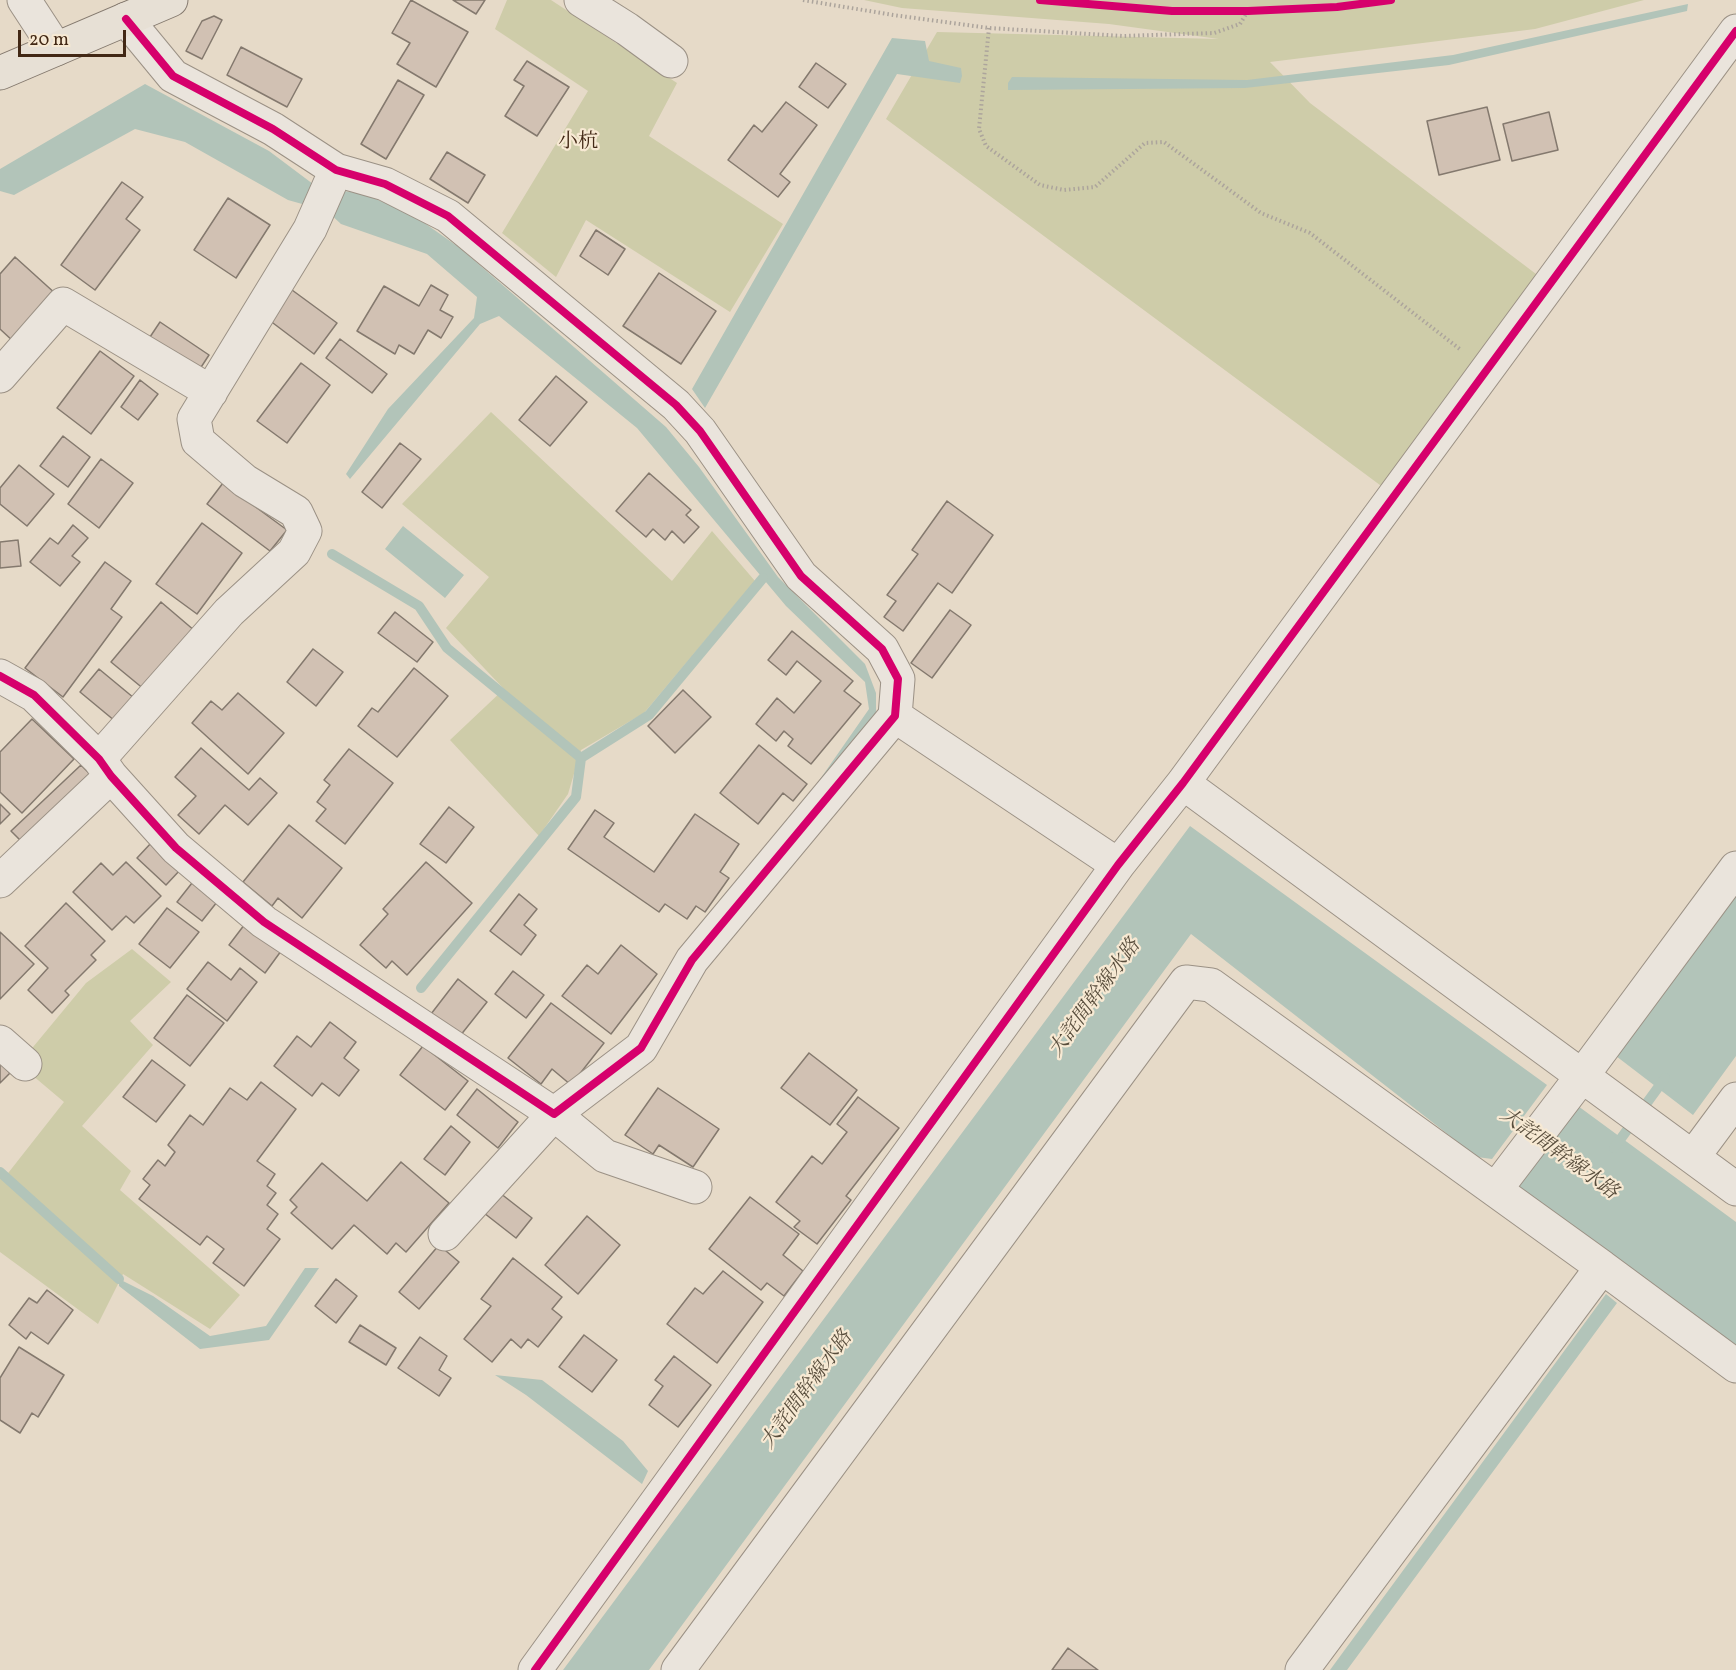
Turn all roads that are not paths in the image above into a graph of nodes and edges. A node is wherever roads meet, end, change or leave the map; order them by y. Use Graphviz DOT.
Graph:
graph roads {
  1 [pos="24,0"];
  2 [pos="171,0"];
  3 [pos="581,0"];
  4 [pos="126,19"];
  5 [pos="1736,31"];
  6 [pos="56,49"];
  7 [pos="671,61"];
  8 [pos="0,73"];
  9 [pos="336,170"];
  10 [pos="0,376"];
  11 [pos="211,392"];
  12 [pos="0,676"];
  13 [pos="895,716"];
  14 [pos="105,767"];
  15 [pos="1183,783"];
  16 [pos="1118,865"];
  17 [pos="1736,868"];
  18 [pos="0,881"];
  19 [pos="0,1042"];
  20 [pos="25,1064"];
  21 [pos="1582,1076"];
  22 [pos="1736,1099"];
  23 [pos="554,1114"];
  24 [pos="1693,1157"];
  25 [pos="695,1187"];
  26 [pos="1496,1189"];
  27 [pos="1736,1189"];
  28 [pos="445,1234"];
  29 [pos="1602,1267"];
  30 [pos="1736,1366"];
  31 [pos="535,1670"];
  32 [pos="678,1670"];
  33 [pos="1302,1670"];
  1 -- 6 [label="street"];
  2 -- 4 [label="highway"];
  3 -- 7 [label="street"];
  4 -- 6 [label="highway"];
  4 -- 9 [label="street"];
  5 -- 15 [label="street"];
  6 -- 8 [label="highway"];
  9 -- 11 [label="street"];
  9 -- 13 [label="street"];
  10 -- 11 [label="street"];
  11 -- 14 [label="street"];
  12 -- 14 [label="street"];
  13 -- 16 [label="street"];
  13 -- 23 [label="street"];
  14 -- 18 [label="street"];
  14 -- 23 [label="street"];
  15 -- 16 [label="street"];
  15 -- 21 [label="street"];
  16 -- 31 [label="street"];
  17 -- 21 [label="street"];
  19 -- 20 [label="street"];
  21 -- 24 [label="street"];
  21 -- 26 [label="street"];
  22 -- 24 [label="street"];
  23 -- 25 [label="street"];
  23 -- 28 [label="street"];
  24 -- 27 [label="street"];
  26 -- 29 [label="street"];
  26 -- 32 [label="street"];
  29 -- 30 [label="street"];
  29 -- 33 [label="street"];
}
